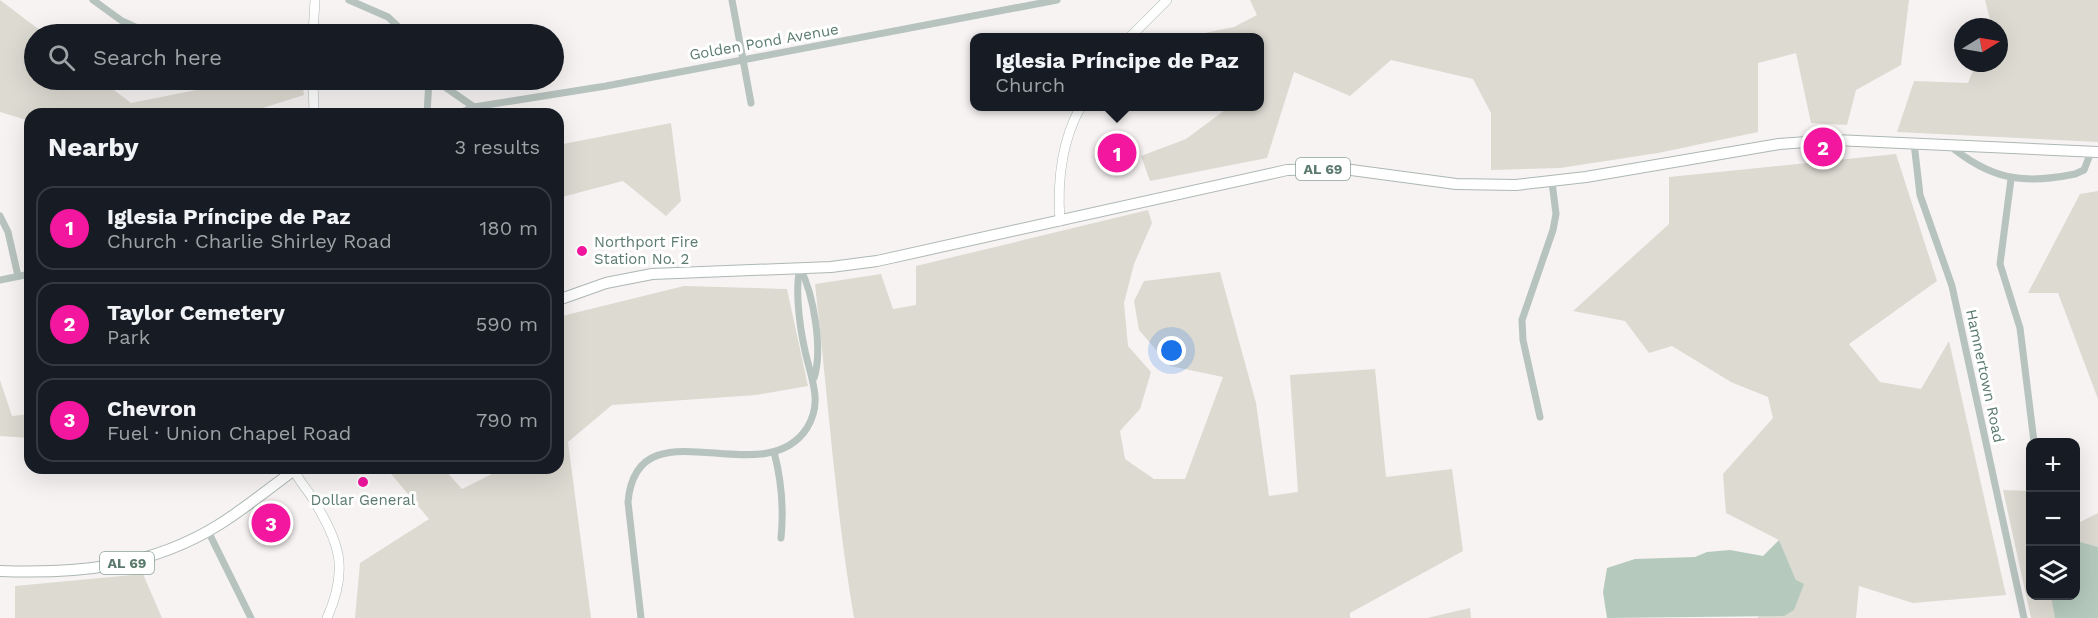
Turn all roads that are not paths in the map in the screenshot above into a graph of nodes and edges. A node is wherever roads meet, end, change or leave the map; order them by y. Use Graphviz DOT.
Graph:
graph roads {
  1 [pos="93,0"];
  2 [pos="315,0"];
  3 [pos="350,0"];
  4 [pos="732,0"];
  5 [pos="1058,0"];
  6 [pos="1167,0"];
  7 [pos="129,24"];
  8 [pos="313,24"];
  9 [pos="394,24"];
  10 [pos="1135,33"];
  11 [pos="742,60"];
  12 [pos="313,90"];
  13 [pos="428,90"];
  14 [pos="449,90"];
  15 [pos="752,104"];
  16 [pos="474,107"];
  17 [pos="314,108"];
  18 [pos="427,108"];
  19 [pos="1079,111"];
  20 [pos="1914,143"];
  21 [pos="1948,144"];
  22 [pos="2095,152"];
  23 [pos="2011,179"];
  24 [pos="1552,182"];
  25 [pos="0,216"];
  26 [pos="1060,221"];
  27 [pos="801,268"];
  28 [pos="24,275"];
  29 [pos="18,276"];
  30 [pos="0,280"];
  31 [pos="564,298"];
  32 [pos="814,378"];
  33 [pos="1540,417"];
  34 [pos="2034,438"];
  35 [pos="774,452"];
  36 [pos="288,474"];
  37 [pos="298,474"];
  38 [pos="208,531"];
  39 [pos="781,538"];
  40 [pos="0,571"];
  41 [pos="251,618"];
  42 [pos="327,618"];
  43 [pos="641,618"];
  44 [pos="2024,618"];
  1 -- 7 [label="street"];
  2 -- 8 [label="street"];
  3 -- 9 [label="street"];
  4 -- 11 [label="street"];
  5 -- 11 [label="street, Golden Pond Avenue"];
  6 -- 10 [label="street"];
  11 -- 15 [label="street"];
  11 -- 16 [label="street, Golden Pond Avenue"];
  12 -- 17 [label="street"];
  13 -- 18 [label="street"];
  14 -- 16 [label="street"];
  19 -- 26 [label="street"];
  20 -- 21 [label="main road, AL 69"];
  20 -- 24 [label="main road, AL 69"];
  20 -- 44 [label="street, Hamnertown Road"];
  21 -- 22 [label="main road, AL 69"];
  21 -- 23 [label="street"];
  22 -- 23 [label="street"];
  23 -- 34 [label="street"];
  24 -- 26 [label="main road, AL 69"];
  24 -- 33 [label="street"];
  25 -- 29 [label="street"];
  26 -- 27 [label="main road, AL 69"];
  27 -- 31 [label="main road, AL 69"];
  27 -- 32 [label="street"];
  27 -- 32 [label="street"];
  28 -- 29 [label="street"];
  29 -- 30 [label="street"];
  32 -- 35 [label="street"];
  35 -- 39 [label="street"];
  35 -- 43 [label="street"];
  36 -- 38 [label="main road, AL 69"];
  37 -- 42 [label="street"];
  38 -- 40 [label="main road, AL 69"];
  38 -- 41 [label="street"];
}
